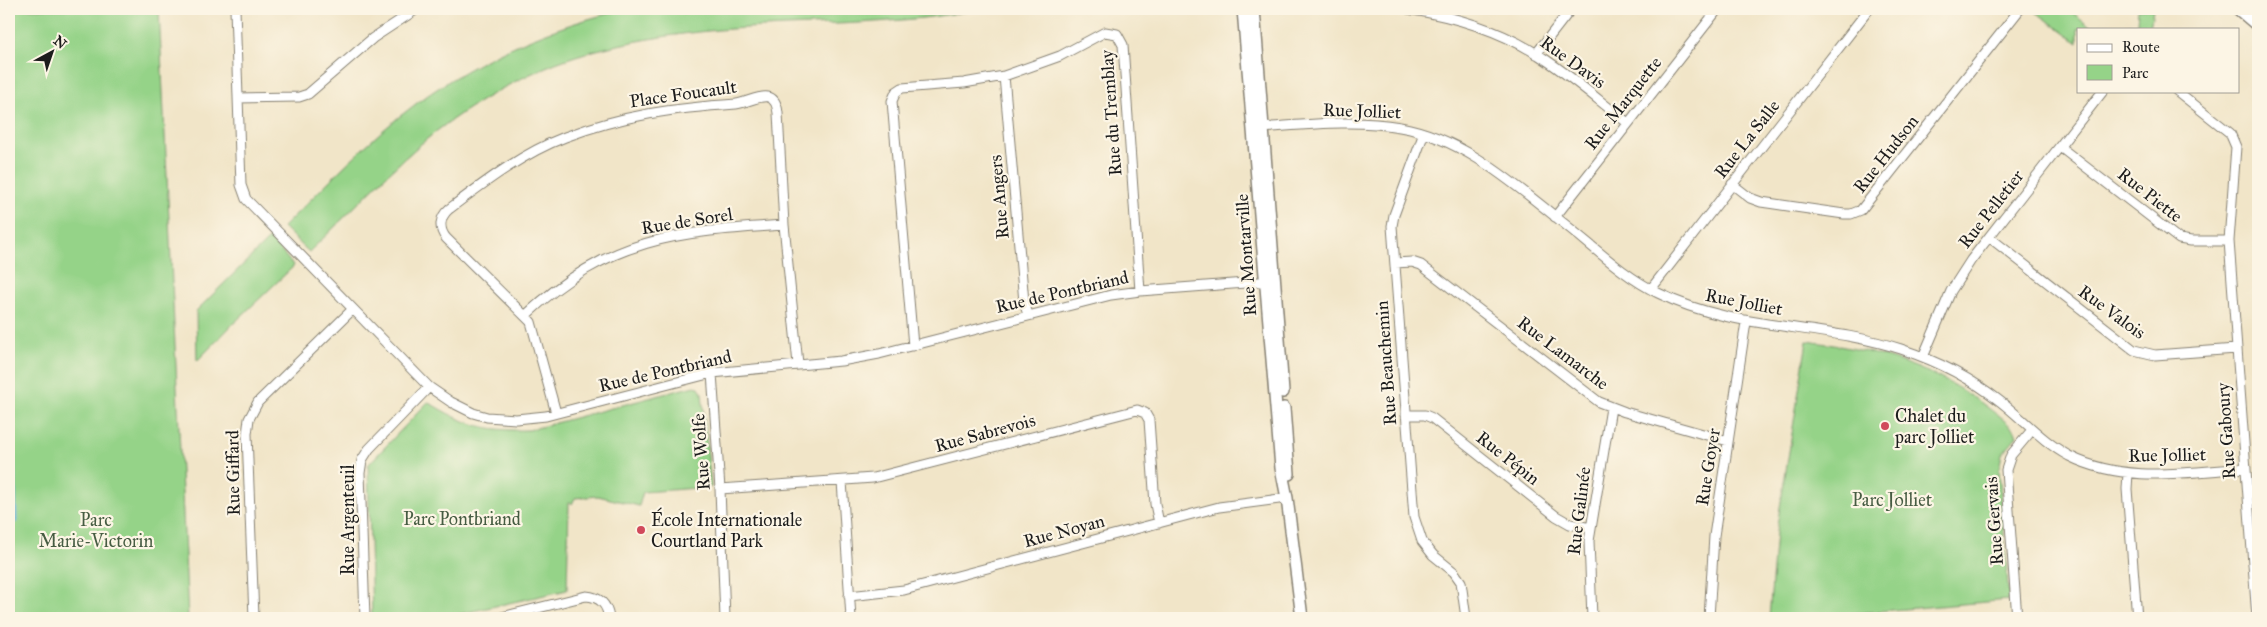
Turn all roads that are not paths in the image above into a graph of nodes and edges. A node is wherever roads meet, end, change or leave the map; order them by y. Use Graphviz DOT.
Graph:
graph roads {
  1 [pos="235,9"];
  2 [pos="417,9"];
  3 [pos="1243,9"];
  4 [pos="1254,9"];
  5 [pos="1408,9"];
  6 [pos="1571,9"];
  7 [pos="1718,9"];
  8 [pos="1869,9"];
  9 [pos="2020,9"];
  10 [pos="2238,9"];
  11 [pos="2258,26"];
  12 [pos="1536,54"];
  13 [pos="1004,76"];
  14 [pos="2102,92"];
  15 [pos="2178,92"];
  16 [pos="239,98"];
  17 [pos="1628,123"];
  18 [pos="1258,128"];
  19 [pos="1424,134"];
  20 [pos="2060,146"];
  21 [pos="1732,184"];
  22 [pos="1555,217"];
  23 [pos="784,225"];
  24 [pos="1989,237"];
  25 [pos="2229,240"];
  26 [pos="1394,263"];
  27 [pos="1270,281"];
  28 [pos="1651,289"];
  29 [pos="1140,290"];
  30 [pos="352,310"];
  31 [pos="526,315"];
  32 [pos="1028,315"];
  33 [pos="1746,322"];
  34 [pos="913,346"];
  35 [pos="2236,349"];
  36 [pos="1923,357"];
  37 [pos="798,364"];
  38 [pos="712,373"];
  39 [pos="429,387"];
  40 [pos="1611,408"];
  41 [pos="556,413"];
  42 [pos="1406,415"];
  43 [pos="2032,430"];
  44 [pos="1728,441"];
  45 [pos="2246,468"];
  46 [pos="2128,473"];
  47 [pos="842,481"];
  48 [pos="720,489"];
  49 [pos="1287,498"];
  50 [pos="1159,523"];
  51 [pos="1590,528"];
  52 [pos="849,596"];
  53 [pos="254,618"];
  54 [pos="365,618"];
  55 [pos="498,618"];
  56 [pos="610,618"];
  57 [pos="725,618"];
  58 [pos="850,618"];
  59 [pos="1302,618"];
  60 [pos="1466,618"];
  61 [pos="1592,618"];
  62 [pos="1709,618"];
  63 [pos="2017,618"];
  64 [pos="2137,618"];
  65 [pos="2257,618"];
  1 -- 16 [label="street, Rue de Pontbriand"];
  2 -- 16 [label="street"];
  3 -- 18 [label="street, Rue Montarville"];
  4 -- 18 [label="street, Rue Montarville"];
  5 -- 12 [label="street, Rue Davis"];
  6 -- 12 [label="street"];
  7 -- 17 [label="street, Rue Marquette"];
  8 -- 21 [label="street, Rue La Salle"];
  9 -- 21 [label="street, Rue Hudson"];
  10 -- 11 [label="street"];
  12 -- 17 [label="street, Rue Davis"];
  13 -- 29 [label="street, Rue du Tremblay"];
  13 -- 32 [label="street, Rue Angers"];
  13 -- 34 [label="street, Rue du Tremblay"];
  14 -- 20 [label="street, Rue Pelletier"];
  15 -- 25 [label="street"];
  16 -- 30 [label="street, Rue de Pontbriand"];
  17 -- 22 [label="street, Rue Marquette"];
  18 -- 19 [label="street, Rue Jolliet"];
  18 -- 27 [label="street, Rue Montarville"];
  19 -- 22 [label="street, Rue Jolliet"];
  19 -- 26 [label="street, Rue Beauchemin"];
  20 -- 24 [label="street, Rue Pelletier"];
  20 -- 25 [label="street, Rue Piette"];
  21 -- 28 [label="street, Rue La Salle"];
  22 -- 28 [label="street, Rue Jolliet"];
  23 -- 31 [label="street, Rue de Sorel"];
  23 -- 31 [label="street, Place Foucault"];
  23 -- 37 [label="street, Place Foucault"];
  24 -- 35 [label="street, Rue Valois"];
  24 -- 36 [label="street, Rue Pelletier"];
  25 -- 35 [label="street, Rue Gaboury"];
  26 -- 40 [label="street, Rue Lamarche"];
  26 -- 42 [label="street, Rue Beauchemin"];
  27 -- 29 [label="street, Rue de Pontbriand"];
  27 -- 49 [label="street, Rue Montarville"];
  28 -- 33 [label="street, Rue Jolliet"];
  29 -- 32 [label="street, Rue de Pontbriand"];
  30 -- 39 [label="street, Rue de Pontbriand"];
  30 -- 53 [label="street, Rue Giffard"];
  31 -- 41 [label="street, Place Foucault"];
  32 -- 34 [label="street, Rue de Pontbriand"];
  33 -- 36 [label="street, Rue Jolliet"];
  33 -- 44 [label="street, Rue Goyer"];
  34 -- 37 [label="street, Rue de Pontbriand"];
  35 -- 45 [label="street, Rue Gaboury"];
  36 -- 43 [label="street, Rue Jolliet"];
  37 -- 38 [label="street, Rue de Pontbriand"];
  38 -- 41 [label="street, Rue de Pontbriand"];
  38 -- 48 [label="street, Rue Wolfe"];
  39 -- 41 [label="street, Rue de Pontbriand"];
  39 -- 54 [label="street, Rue Argenteuil"];
  40 -- 44 [label="street, Rue Lamarche"];
  40 -- 51 [label="street, Rue Galinée"];
  42 -- 51 [label="street, Rue Pépin"];
  42 -- 60 [label="street, Rue Beauchemin"];
  43 -- 46 [label="street, Rue Jolliet"];
  43 -- 63 [label="street, Rue Gervais"];
  44 -- 62 [label="street, Rue Goyer"];
  45 -- 46 [label="street, Rue Jolliet"];
  45 -- 65 [label="street, Rue Gaboury"];
  46 -- 64 [label="street"];
  47 -- 48 [label="street, Rue Sabrevois"];
  47 -- 50 [label="street, Rue Sabrevois"];
  47 -- 52 [label="street"];
  48 -- 57 [label="street, Rue Wolfe"];
  49 -- 50 [label="street, Rue Noyan"];
  49 -- 59 [label="street, Rue Montarville"];
  50 -- 52 [label="street, Rue Noyan"];
  51 -- 61 [label="street, Rue Galinée"];
  52 -- 58 [label="street"];
  55 -- 56 [label="street"];
}
